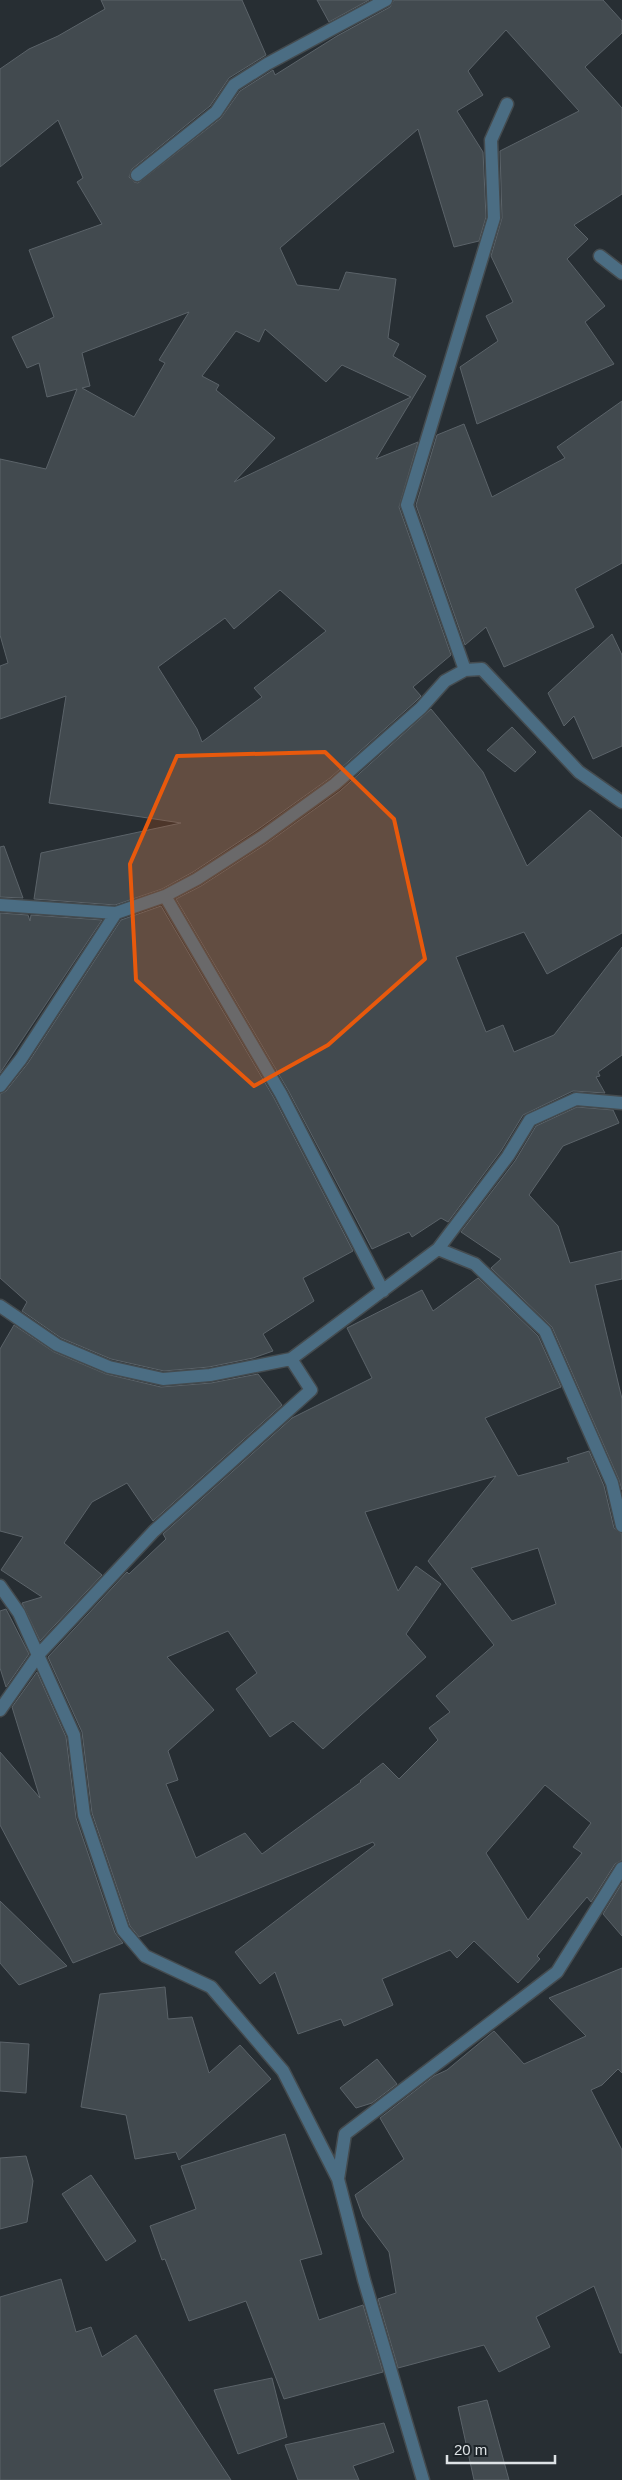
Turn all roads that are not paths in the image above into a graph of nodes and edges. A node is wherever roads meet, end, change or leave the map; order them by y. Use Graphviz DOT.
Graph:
graph roads {
  1 [pos="386,0"];
  2 [pos="507,104"];
  3 [pos="137,175"];
  4 [pos="600,256"];
  5 [pos="622,273"];
  6 [pos="465,670"];
  7 [pos="622,802"];
  8 [pos="165,896"];
  9 [pos="0,905"];
  10 [pos="116,913"];
  11 [pos="0,1086"];
  12 [pos="622,1103"];
  13 [pos="438,1249"];
  14 [pos="383,1291"];
  15 [pos="0,1306"];
  16 [pos="290,1359"];
  17 [pos="622,1526"];
  18 [pos="0,1586"];
  19 [pos="39,1654"];
  20 [pos="0,1710"];
  21 [pos="622,1868"];
  22 [pos="338,2179"];
  23 [pos="423,2480"];
  1 -- 3 [label="street"];
  2 -- 6 [label="street"];
  4 -- 5 [label="street"];
  6 -- 7 [label="street"];
  6 -- 8 [label="street"];
  8 -- 10 [label="street"];
  8 -- 14 [label="street"];
  9 -- 10 [label="street"];
  10 -- 11 [label="street"];
  12 -- 13 [label="street"];
  13 -- 14 [label="street"];
  13 -- 17 [label="street"];
  14 -- 16 [label="street"];
  15 -- 16 [label="street"];
  16 -- 19 [label="street"];
  18 -- 19 [label="street"];
  19 -- 20 [label="street"];
  19 -- 22 [label="street"];
  21 -- 22 [label="street"];
  22 -- 23 [label="street"];
}
